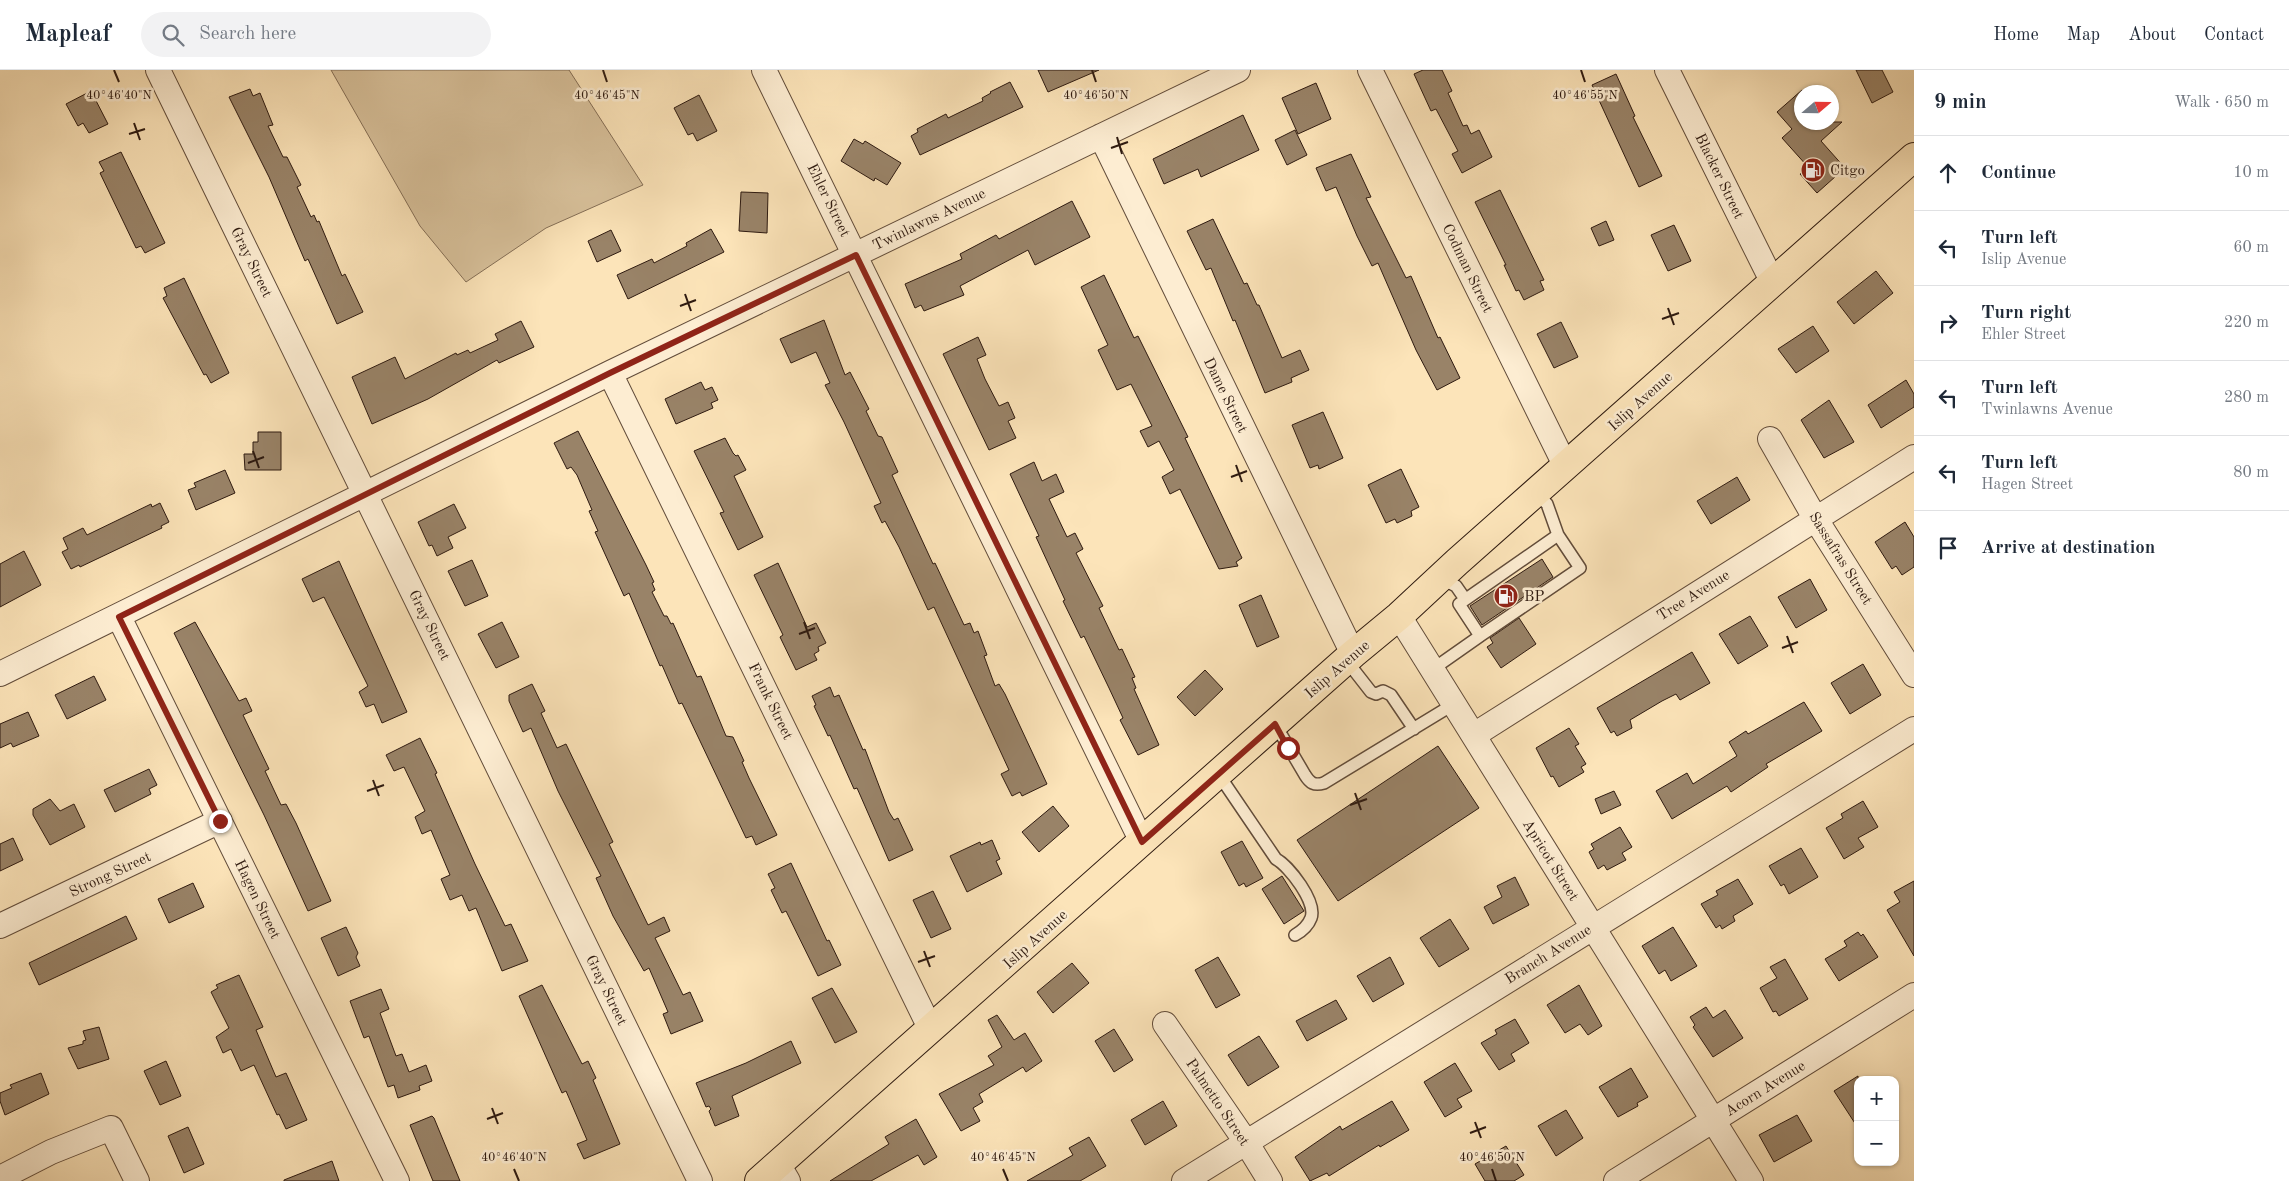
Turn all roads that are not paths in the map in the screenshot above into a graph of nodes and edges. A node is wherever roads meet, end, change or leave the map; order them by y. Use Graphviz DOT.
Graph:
graph roads {
  1 [pos="158,70"];
  2 [pos="764,70"];
  3 [pos="1238,70"];
  4 [pos="1370,70"];
  5 [pos="1667,70"];
  6 [pos="1101,136"];
  7 [pos="1914,157"];
  8 [pos="856,255"];
  9 [pos="1773,283"];
  10 [pos="610,373"];
  11 [pos="1770,439"];
  12 [pos="1914,457"];
  13 [pos="1566,467"];
  14 [pos="1536,493"];
  15 [pos="367,494"];
  16 [pos="1815,518"];
  17 [pos="1558,534"];
  18 [pos="1440,578"];
  19 [pos="1465,599"];
  20 [pos="1399,616"];
  21 [pos="119,617"];
  22 [pos="1480,636"];
  23 [pos="1349,657"];
  24 [pos="1433,669"];
  25 [pos="0,674"];
  26 [pos="1914,675"];
  27 [pos="1454,704"];
  28 [pos="1275,724"];
  29 [pos="1414,729"];
  30 [pos="1914,729"];
  31 [pos="1474,735"];
  32 [pos="1218,775"];
  33 [pos="220,821"];
  34 [pos="1142,842"];
  35 [pos="0,926"];
  36 [pos="1592,926"];
  37 [pos="1295,935"];
  38 [pos="1914,995"];
  39 [pos="1165,1024"];
  40 [pos="931,1030"];
  41 [pos="1713,1121"];
  42 [pos="1246,1142"];
  43 [pos="775,1175"];
  44 [pos="0,1178"];
  45 [pos="137,1181"];
  46 [pos="397,1181"];
  47 [pos="700,1181"];
  48 [pos="1184,1181"];
  49 [pos="1270,1181"];
  50 [pos="1616,1181"];
  51 [pos="1751,1181"];
  1 -- 15 [label="street, Gray Street"];
  2 -- 8 [label="street, Ehler Street"];
  3 -- 6 [label="street, Twinlawns Avenue"];
  4 -- 13 [label="street, Codman Street"];
  5 -- 9 [label="street, Blacker Street"];
  6 -- 8 [label="street, Twinlawns Avenue"];
  6 -- 23 [label="street, Dame Street"];
  7 -- 9 [label="main road, Islip Avenue"];
  8 -- 10 [label="street, Twinlawns Avenue"];
  8 -- 34 [label="street, Ehler Street"];
  9 -- 13 [label="main road, Islip Avenue"];
  10 -- 15 [label="street, Twinlawns Avenue"];
  10 -- 40 [label="street, Frank Street"];
  11 -- 16 [label="street, Sassafras Street"];
  12 -- 16 [label="street, Tree Avenue"];
  13 -- 14 [label="main road, Islip Avenue"];
  14 -- 17 [label="lane"];
  14 -- 18 [label="main road, Islip Avenue"];
  15 -- 21 [label="street, Twinlawns Avenue"];
  15 -- 47 [label="street, Gray Street"];
  16 -- 26 [label="street, Sassafras Street"];
  16 -- 31 [label="street, Tree Avenue"];
  17 -- 19 [label="lane"];
  17 -- 22 [label="lane"];
  18 -- 19 [label="lane"];
  18 -- 20 [label="main road, Islip Avenue"];
  19 -- 22 [label="lane"];
  20 -- 23 [label="main road, Islip Avenue"];
  20 -- 24 [label="street, Apricot Street"];
  21 -- 25 [label="street, Twinlawns Avenue"];
  21 -- 33 [label="street, Hagen Street"];
  22 -- 24 [label="lane"];
  23 -- 28 [label="main road, Islip Avenue"];
  23 -- 29 [label="lane"];
  24 -- 27 [label="street, Apricot Street"];
  27 -- 29 [label="lane"];
  27 -- 31 [label="street, Apricot Street"];
  28 -- 29 [label="lane"];
  28 -- 32 [label="main road, Islip Avenue"];
  30 -- 36 [label="street, Branch Avenue"];
  31 -- 36 [label="street, Apricot Street"];
  32 -- 34 [label="main road, Islip Avenue"];
  32 -- 37 [label="lane"];
  33 -- 35 [label="street, Strong Street"];
  33 -- 46 [label="street, Hagen Street"];
  34 -- 40 [label="main road, Islip Avenue"];
  36 -- 41 [label="street, Apricot Street"];
  36 -- 42 [label="street, Branch Avenue"];
  38 -- 41 [label="street, Acorn Avenue"];
  39 -- 42 [label="street, Palmetto Street"];
  40 -- 43 [label="main road, Islip Avenue"];
  41 -- 50 [label="street, Acorn Avenue"];
  41 -- 51 [label="street, Apricot Street"];
  42 -- 48 [label="street, Branch Avenue"];
  42 -- 49 [label="street, Palmetto Street"];
  44 -- 45 [label="street"];
}
